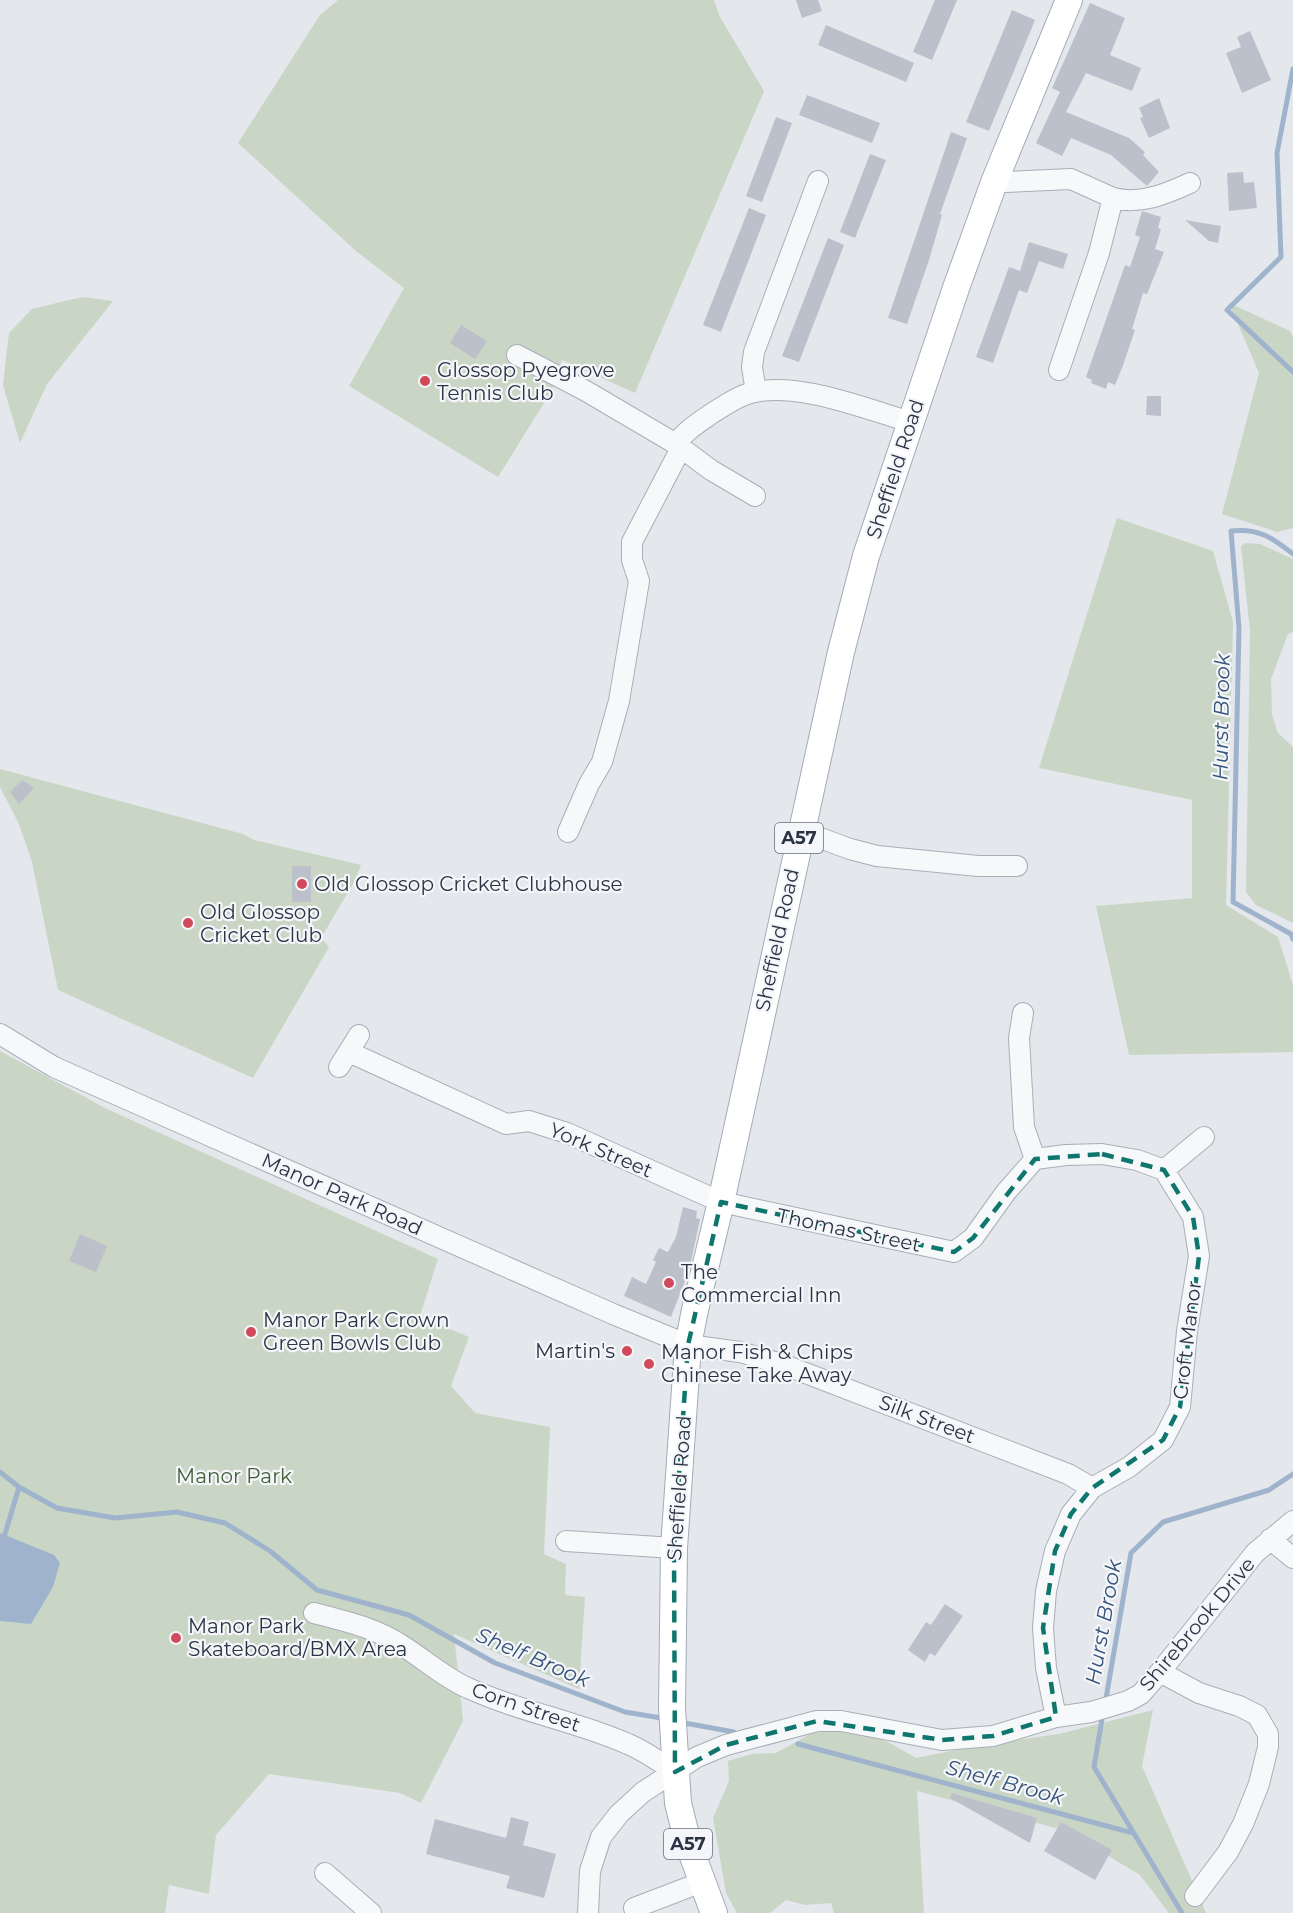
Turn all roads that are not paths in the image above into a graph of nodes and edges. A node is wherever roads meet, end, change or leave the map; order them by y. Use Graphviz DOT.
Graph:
graph roads {
  1 [pos="1069,0"];
  2 [pos="995,180"];
  3 [pos="818,181"];
  4 [pos="1190,183"];
  5 [pos="1113,198"];
  6 [pos="517,356"];
  7 [pos="1059,370"];
  8 [pos="756,392"];
  9 [pos="910,422"];
  10 [pos="679,446"];
  11 [pos="755,496"];
  12 [pos="801,831"];
  13 [pos="568,832"];
  14 [pos="1017,867"];
  15 [pos="1023,1013"];
  16 [pos="0,1034"];
  17 [pos="359,1035"];
  18 [pos="1204,1137"];
  19 [pos="1035,1159"];
  20 [pos="1164,1170"];
  21 [pos="721,1202"];
  22 [pos="688,1345"];
  23 [pos="1092,1488"];
  24 [pos="1293,1521"];
  25 [pos="1270,1539"];
  26 [pos="566,1541"];
  27 [pos="674,1548"];
  28 [pos="1293,1558"];
  29 [pos="314,1613"];
  30 [pos="1160,1672"];
  31 [pos="1056,1717"];
  32 [pos="675,1772"];
  33 [pos="325,1873"];
  34 [pos="702,1882"];
  35 [pos="1196,1896"];
  36 [pos="634,1908"];
  37 [pos="371,1913"];
  38 [pos="588,1913"];
  39 [pos="714,1913"];
  1 -- 2 [label="main road, Sheffield Road / A57"];
  2 -- 5 [label="street"];
  2 -- 9 [label="main road, Sheffield Road / A57"];
  3 -- 8 [label="street"];
  4 -- 5 [label="street"];
  5 -- 7 [label="street"];
  6 -- 10 [label="street"];
  8 -- 9 [label="street"];
  8 -- 10 [label="street"];
  9 -- 12 [label="main road, Sheffield Road / A57"];
  10 -- 11 [label="street"];
  10 -- 13 [label="street"];
  12 -- 14 [label="street"];
  12 -- 21 [label="main road, Sheffield Road / A57"];
  15 -- 19 [label="street"];
  16 -- 22 [label="street, Manor Park Road"];
  17 -- 21 [label="street, York Street"];
  18 -- 20 [label="street"];
  19 -- 20 [label="street"];
  19 -- 21 [label="street, Thomas Street"];
  20 -- 23 [label="street, Croft Manor"];
  21 -- 22 [label="main road, Sheffield Road / A57"];
  22 -- 23 [label="street, Silk Street"];
  22 -- 27 [label="main road, Sheffield Road / A57"];
  23 -- 31 [label="street, Croft Manor"];
  24 -- 25 [label="street, Shirebrook Drive"];
  25 -- 28 [label="street"];
  25 -- 30 [label="street, Shirebrook Drive"];
  26 -- 27 [label="street"];
  27 -- 32 [label="main road, Sheffield Road / A57"];
  29 -- 32 [label="street, Corn Street"];
  30 -- 31 [label="street, Shirebrook Drive"];
  30 -- 35 [label="street"];
  31 -- 32 [label="street, Shirebrook Drive"];
  32 -- 34 [label="main road, A57"];
  32 -- 38 [label="street, Shirebrook Drive"];
  33 -- 37 [label="street"];
  34 -- 36 [label="street"];
  34 -- 39 [label="main road, A57"];
}
